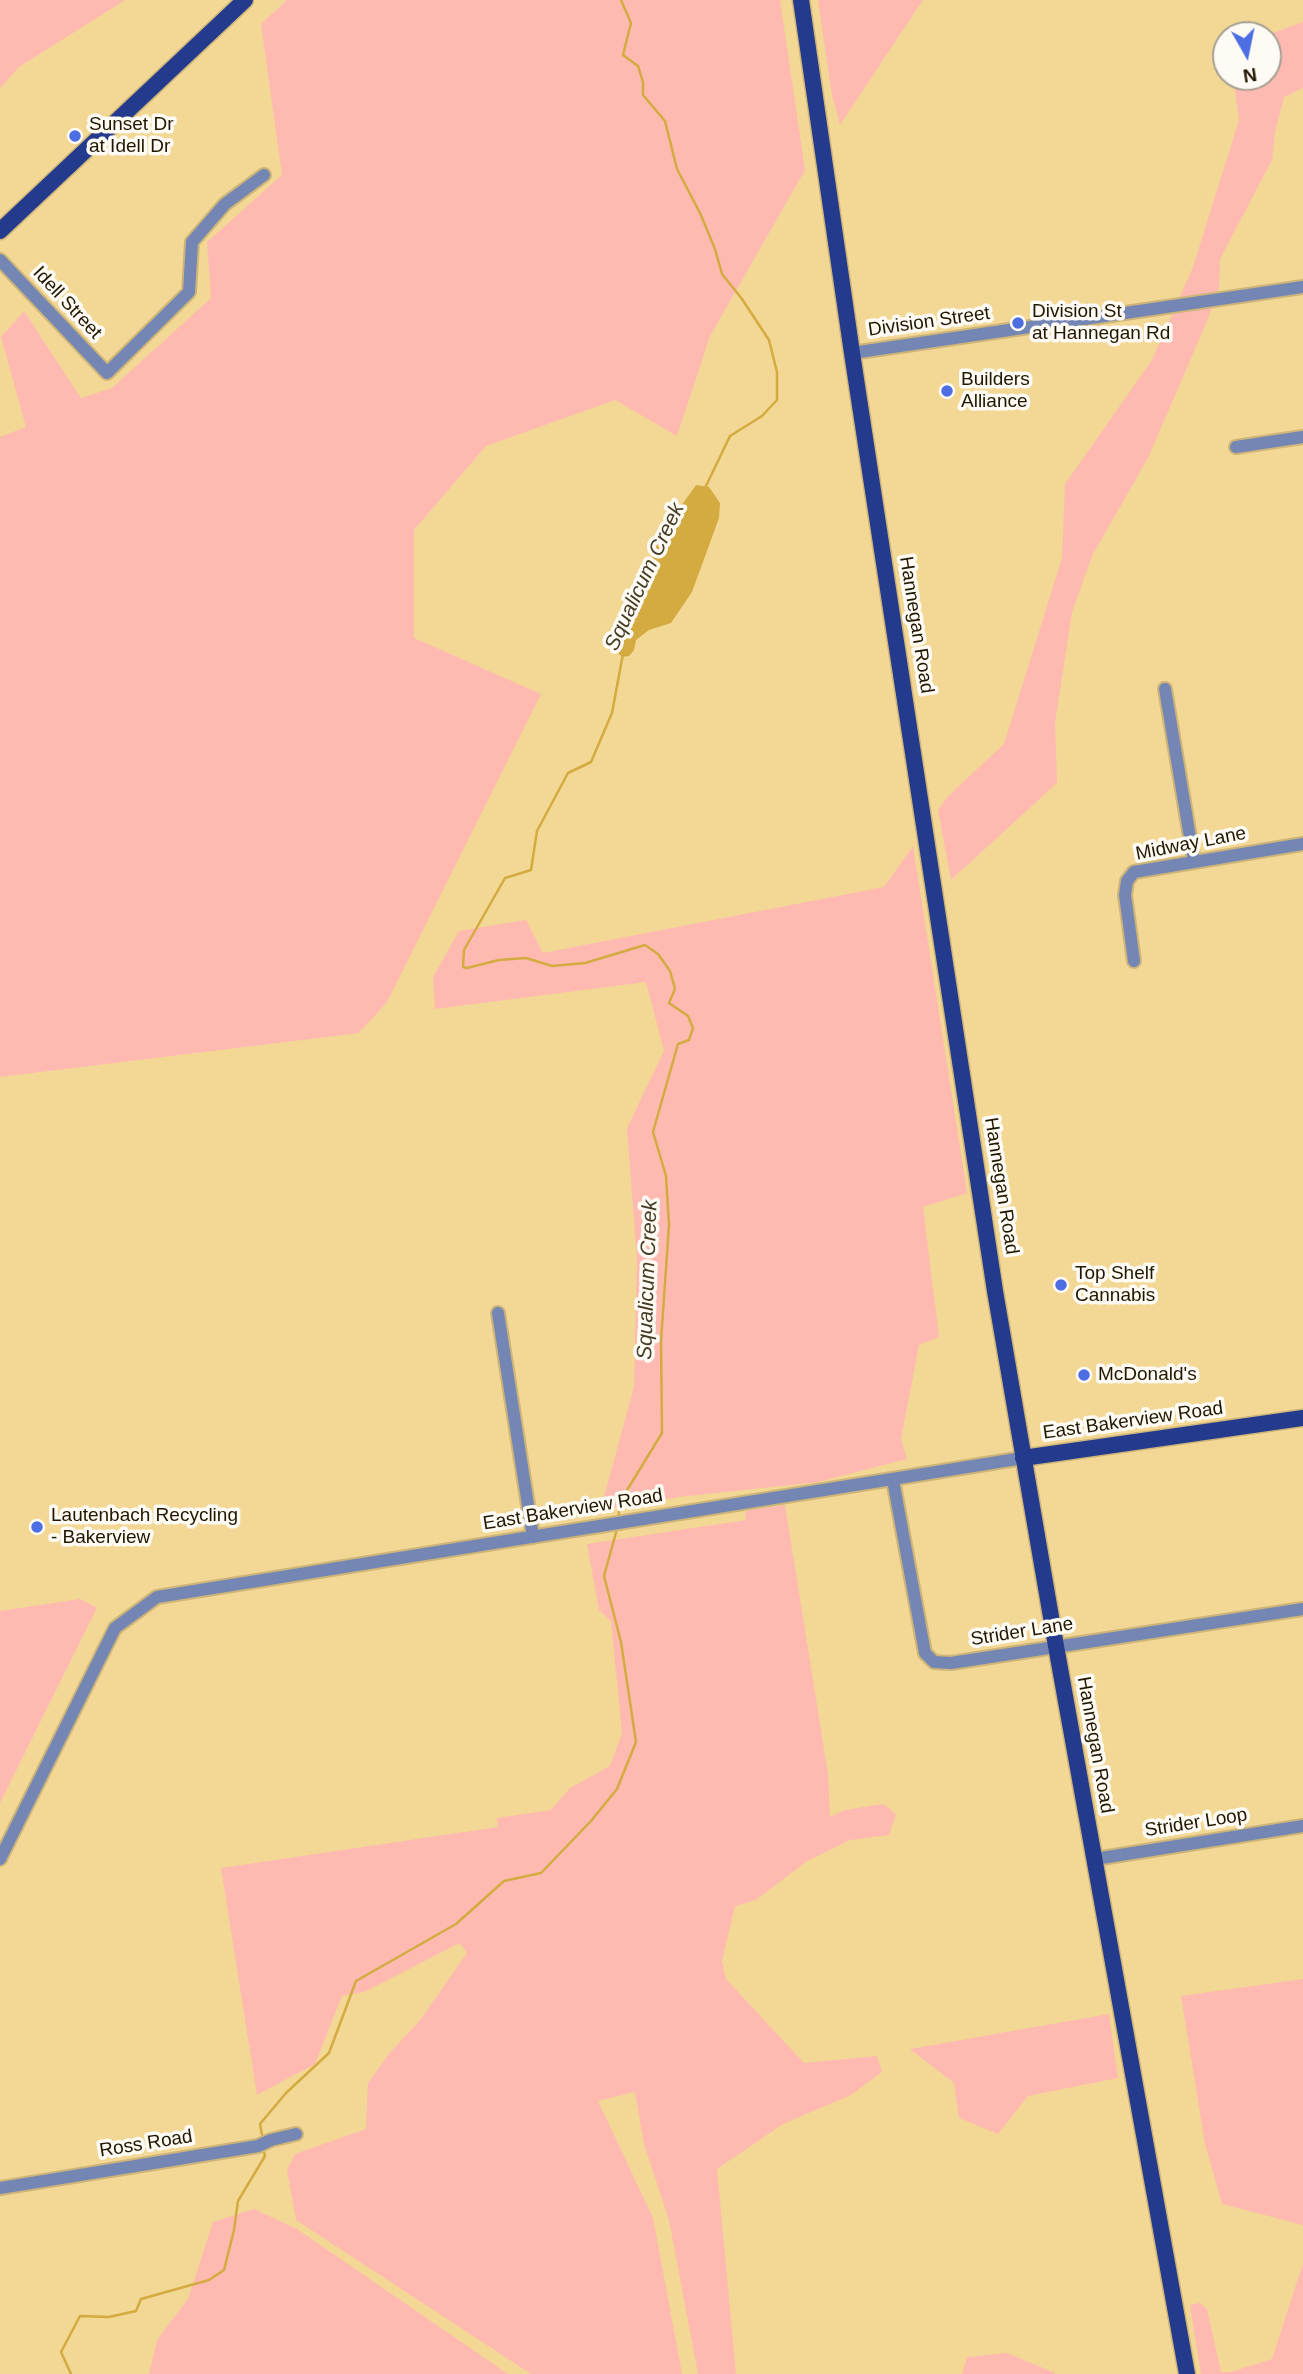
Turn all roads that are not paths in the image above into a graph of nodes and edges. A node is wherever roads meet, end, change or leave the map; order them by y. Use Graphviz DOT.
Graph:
graph roads {
  1 [pos="245,0"];
  2 [pos="801,0"];
  3 [pos="264,175"];
  4 [pos="0,231"];
  5 [pos="0,260"];
  6 [pos="1303,287"];
  7 [pos="852,353"];
  8 [pos="1303,437"];
  9 [pos="1236,447"];
  10 [pos="1166,689"];
  11 [pos="1303,844"];
  12 [pos="1194,861"];
  13 [pos="1135,961"];
  14 [pos="498,1313"];
  15 [pos="1303,1418"];
  16 [pos="1023,1458"];
  17 [pos="893,1480"];
  18 [pos="533,1537"];
  19 [pos="1303,1609"];
  20 [pos="1056,1646"];
  21 [pos="1303,1826"];
  22 [pos="0,1859"];
  23 [pos="1095,1859"];
  24 [pos="296,2134"];
  25 [pos="0,2188"];
  26 [pos="1187,2374"];
  1 -- 4 [label="main road"];
  2 -- 7 [label="main road, Hannegan Road"];
  3 -- 5 [label="street, Idell Street"];
  6 -- 7 [label="street, Division Street"];
  7 -- 16 [label="main road, Hannegan Road"];
  8 -- 9 [label="street"];
  10 -- 12 [label="street"];
  11 -- 12 [label="street, Midway Lane"];
  12 -- 13 [label="street, Midway Lane"];
  14 -- 18 [label="street"];
  15 -- 16 [label="main road, East Bakerview Road"];
  16 -- 17 [label="street, East Bakerview Road"];
  16 -- 20 [label="main road, Hannegan Road"];
  17 -- 18 [label="street, East Bakerview Road"];
  17 -- 20 [label="street, Strider Lane"];
  18 -- 22 [label="street, East Bakerview Road"];
  19 -- 20 [label="street, Strider Lane"];
  20 -- 23 [label="main road, Hannegan Road"];
  21 -- 23 [label="street, Strider Loop"];
  23 -- 26 [label="main road, Hannegan Road"];
  24 -- 25 [label="street, Ross Road"];
}
